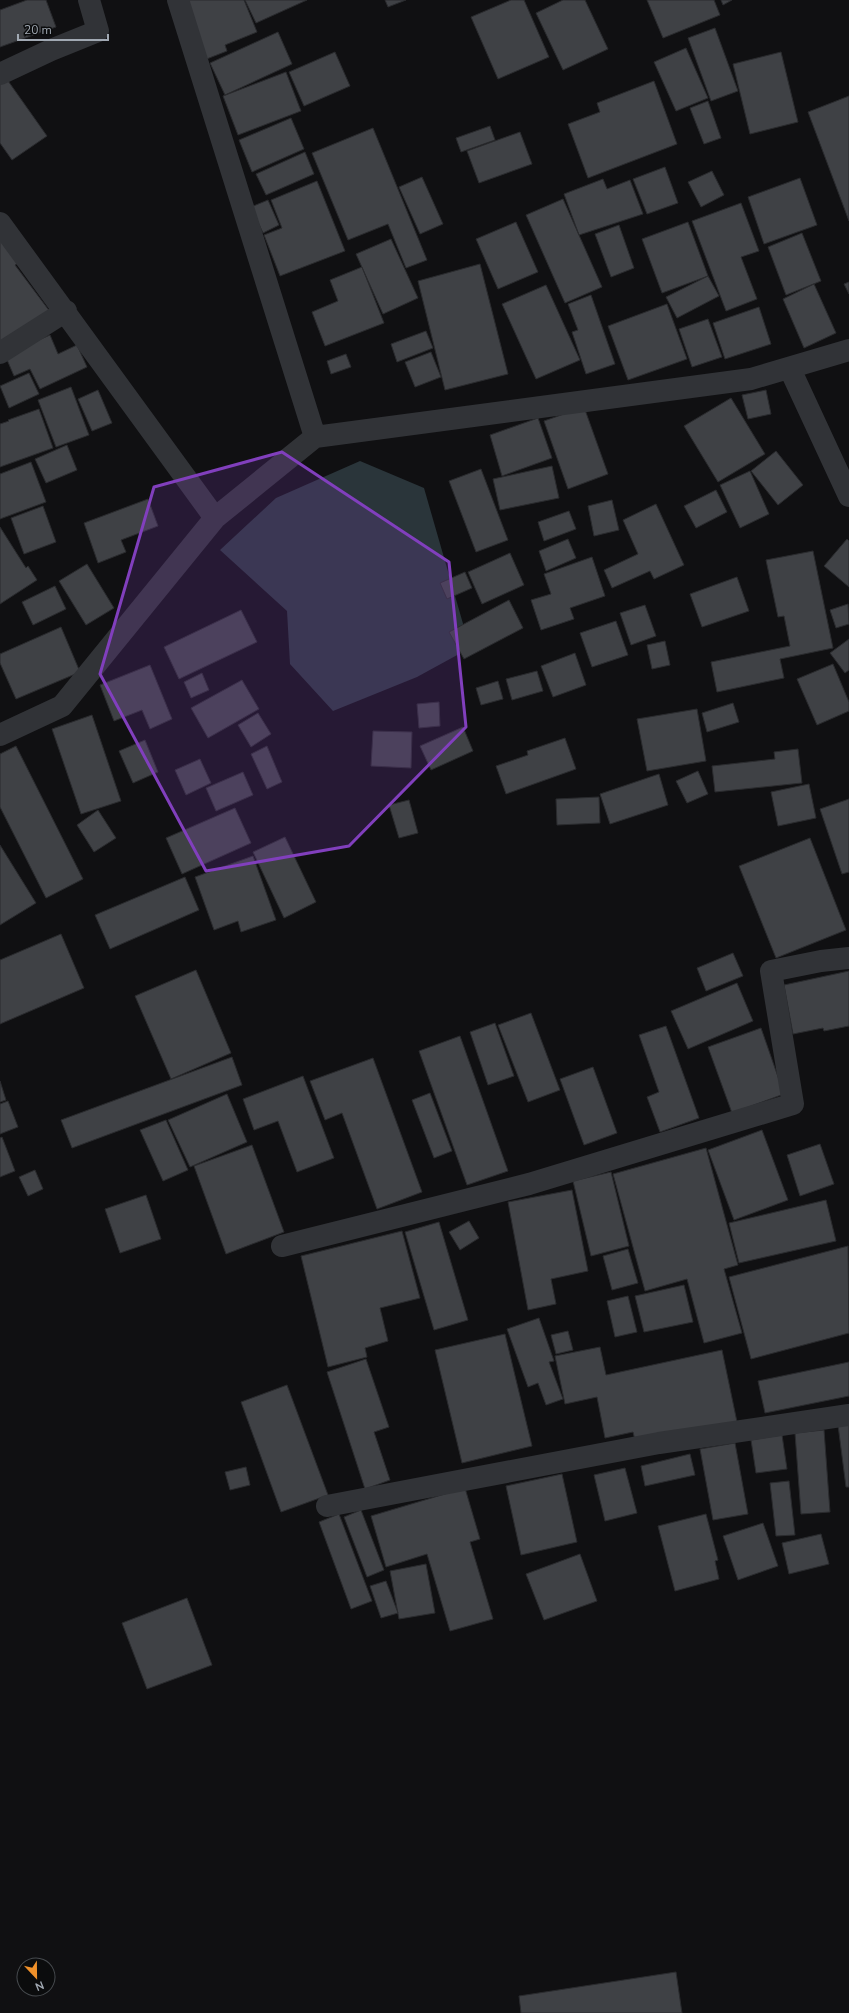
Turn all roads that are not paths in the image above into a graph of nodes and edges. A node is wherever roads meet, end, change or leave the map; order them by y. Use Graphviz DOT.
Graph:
graph roads {
  1 [pos="89,0"];
  2 [pos="178,0"];
  3 [pos="0,74"];
  4 [pos="0,223"];
  5 [pos="66,311"];
  6 [pos="849,350"];
  7 [pos="0,353"];
  8 [pos="790,369"];
  9 [pos="315,437"];
  10 [pos="849,496"];
  11 [pos="215,518"];
  12 [pos="0,735"];
  13 [pos="849,958"];
  14 [pos="282,1246"];
  15 [pos="849,1415"];
  16 [pos="327,1506"];
  1 -- 3 [label="street"];
  2 -- 9 [label="street"];
  4 -- 5 [label="street"];
  5 -- 7 [label="street"];
  5 -- 11 [label="street"];
  6 -- 8 [label="street"];
  8 -- 9 [label="street"];
  8 -- 10 [label="street"];
  9 -- 11 [label="street"];
  11 -- 12 [label="street"];
  13 -- 14 [label="street"];
  15 -- 16 [label="street"];
}
